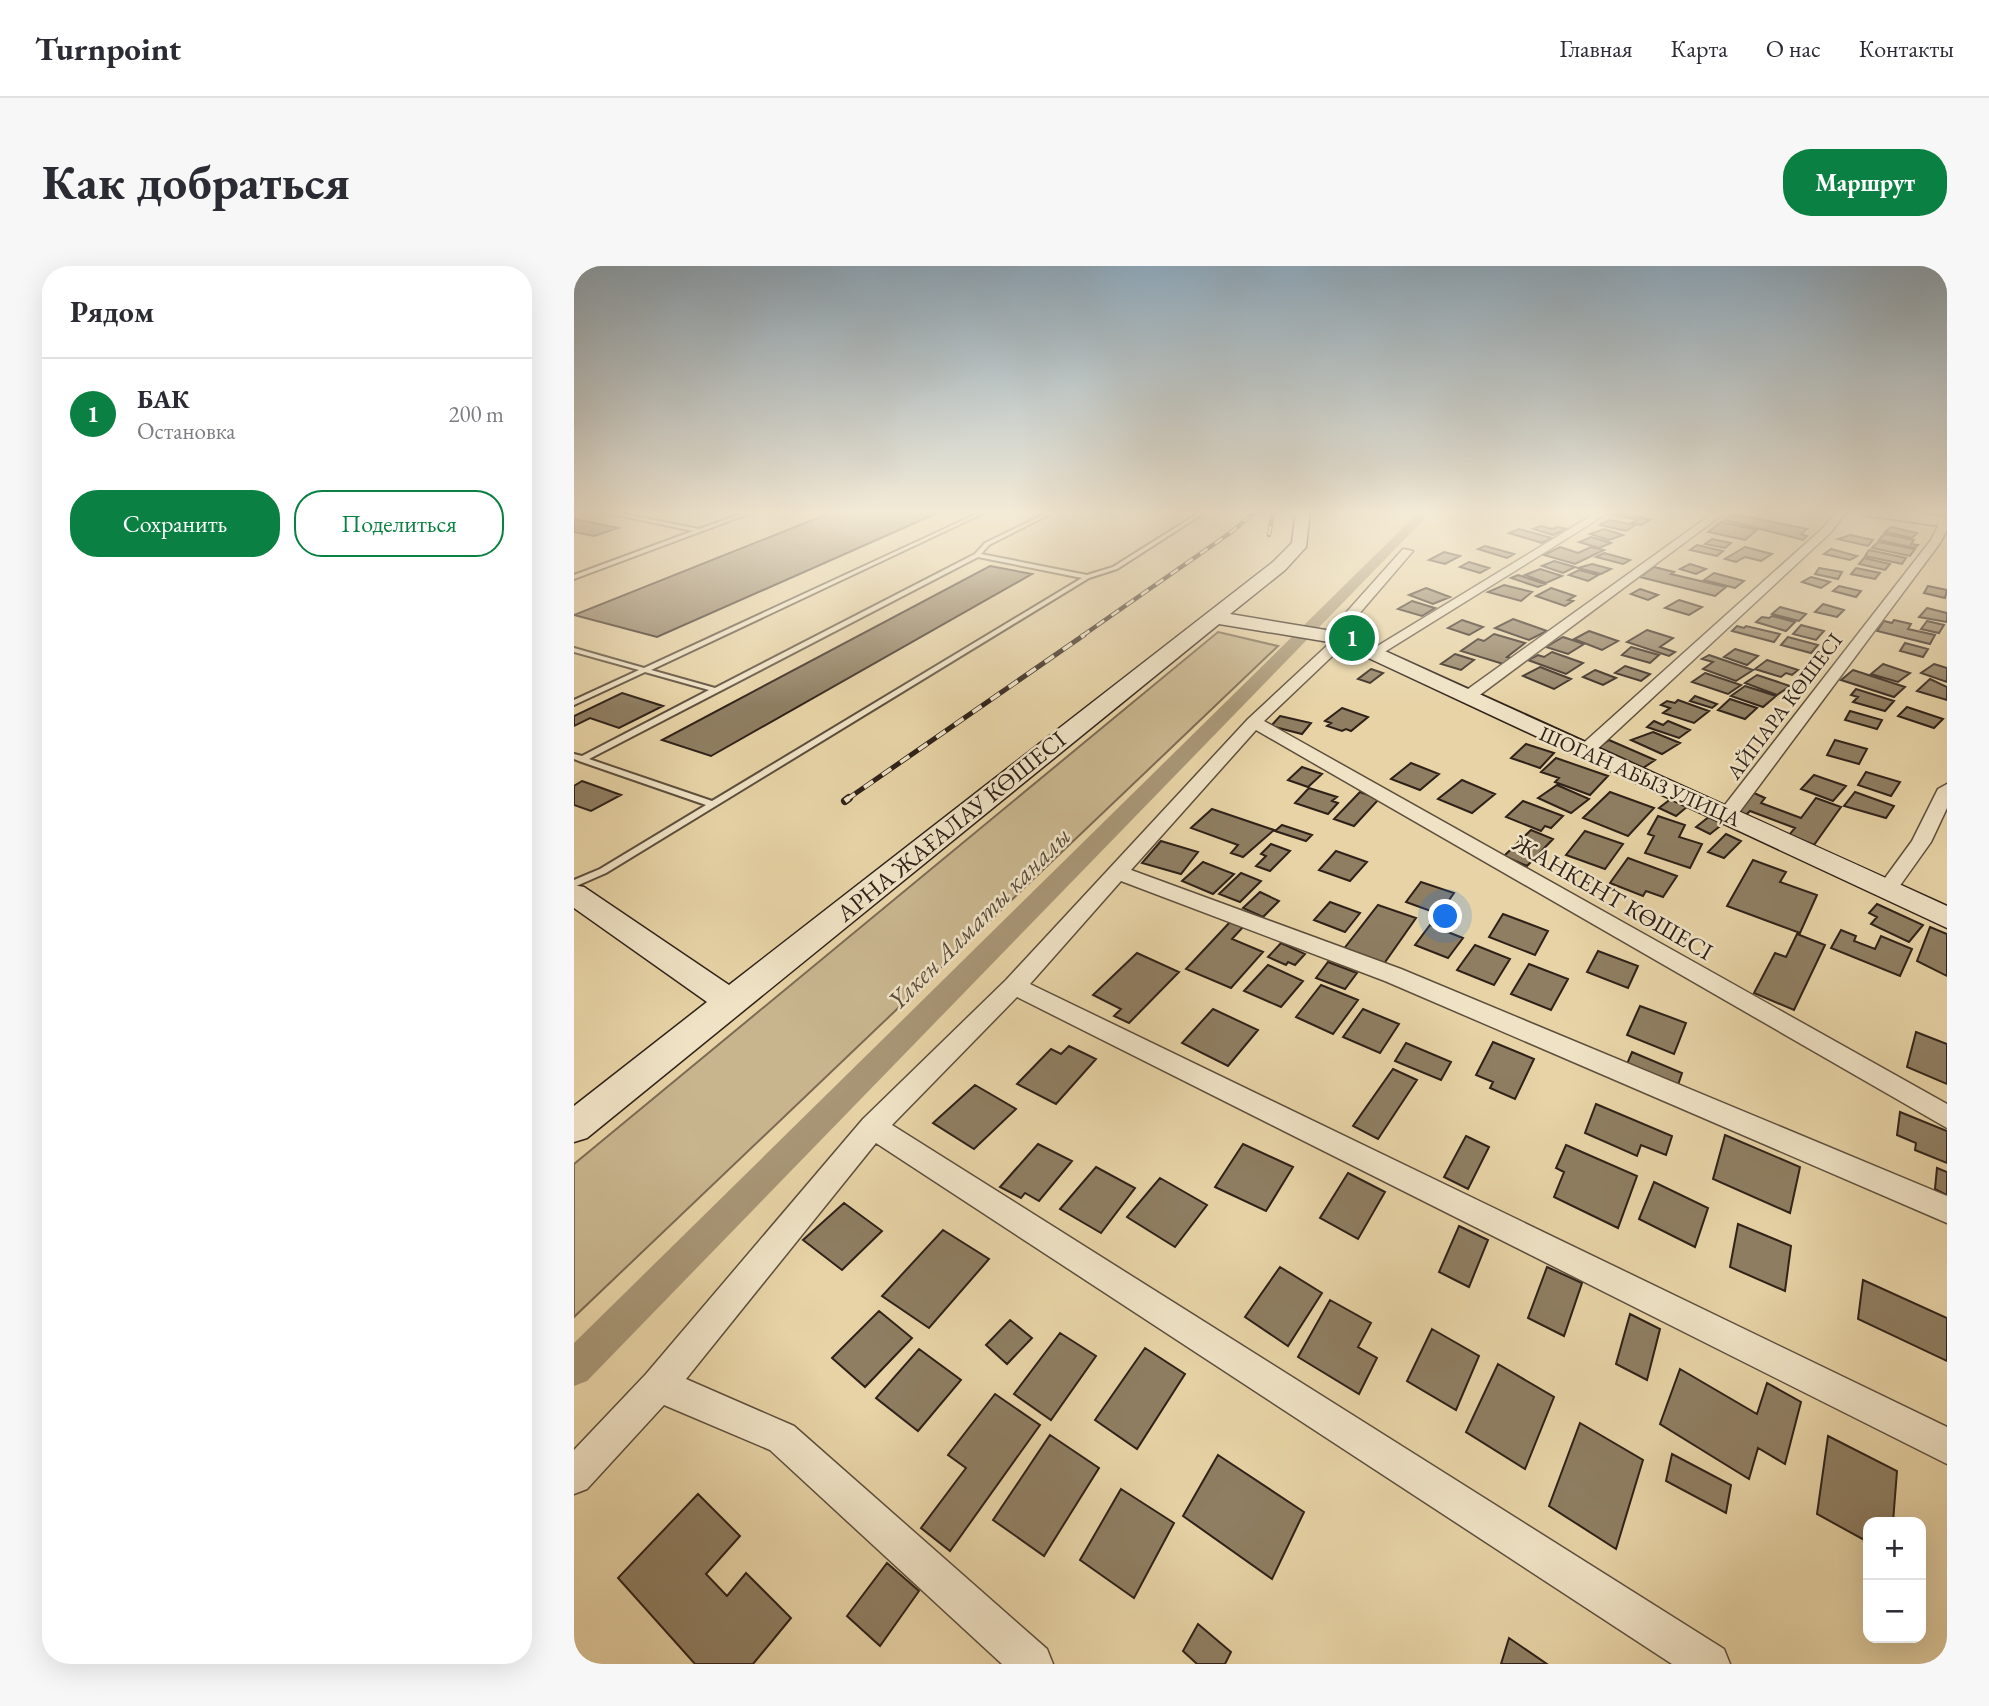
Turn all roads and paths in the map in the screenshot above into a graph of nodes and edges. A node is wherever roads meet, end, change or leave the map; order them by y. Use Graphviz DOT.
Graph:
graph roads {
  1 [pos="846,576"];
  2 [pos="936,576"];
  3 [pos="1083,576"];
  4 [pos="1266,576"];
  5 [pos="1387,576"];
  6 [pos="1499,576"];
  7 [pos="1632,576"];
  8 [pos="1775,576"];
  9 [pos="1909,576"];
  10 [pos="1087,577"];
  11 [pos="1213,617"];
  12 [pos="1336,639"];
  13 [pos="574,650"];
  14 [pos="1373,653"];
  15 [pos="644,670"];
  16 [pos="716,690"];
  17 [pos="1466,697"];
  18 [pos="574,703"];
  19 [pos="1254,722"];
  20 [pos="1585,751"];
  21 [pos="578,757"];
  22 [pos="1947,789"];
  23 [pos="713,804"];
  24 [pos="1728,814"];
  25 [pos="1119,873"];
  26 [pos="574,884"];
  27 [pos="1887,889"];
  28 [pos="574,894"];
  29 [pos="1947,918"];
  30 [pos="1014,986"];
  31 [pos="730,1002"];
  32 [pos="1947,1117"];
  33 [pos="574,1127"];
  34 [pos="873,1127"];
  35 [pos="1947,1210"];
  36 [pos="658,1386"];
  37 [pos="1947,1446"];
  38 [pos="574,1476"];
  39 [pos="1032,1664"];
  40 [pos="1709,1664"];
  1 -- 15 [label="lane"];
  2 -- 16 [label="lane"];
  3 -- 10 [label="lane"];
  4 -- 11 [label="street, АРНА ЖАҒАЛАУ КӨШЕСІ"];
  5 -- 12 [label="street"];
  6 -- 14 [label="street"];
  7 -- 17 [label="street"];
  8 -- 20 [label="street"];
  9 -- 24 [label="street, АЙПАРА КӨШЕСІ"];
  10 -- 23 [label="lane"];
  11 -- 12 [label="street, ШОГАН АБЫЗ УЛИЦА"];
  11 -- 31 [label="street, АРНА ЖАҒАЛАУ КӨШЕСІ"];
  12 -- 14 [label="street, ШОГАН АБЫЗ УЛИЦА"];
  12 -- 19 [label="street"];
  13 -- 15 [label="lane"];
  14 -- 17 [label="street, ШОГАН АБЫЗ УЛИЦА"];
  15 -- 16 [label="lane"];
  15 -- 18 [label="lane"];
  16 -- 21 [label="lane"];
  17 -- 20 [label="street, ШОГАН АБЫЗ УЛИЦА"];
  19 -- 25 [label="street"];
  19 -- 32 [label="street, ЖАНКЕНТ КӨШЕСІ"];
  20 -- 24 [label="street, ШОГАН АБЫЗ УЛИЦА"];
  21 -- 23 [label="lane"];
  22 -- 27 [label="street"];
  23 -- 26 [label="lane"];
  24 -- 27 [label="street, ШОГАН АБЫЗ УЛИЦА"];
  25 -- 30 [label="street"];
  25 -- 35 [label="street"];
  27 -- 29 [label="street, ШОГАН АБЫЗ УЛИЦА"];
  28 -- 31 [label="street"];
  30 -- 34 [label="street"];
  30 -- 37 [label="street"];
  31 -- 33 [label="street, АРНА ЖАҒАЛАУ КӨШЕСІ"];
  34 -- 36 [label="street"];
  34 -- 40 [label="street"];
  36 -- 38 [label="street"];
  36 -- 39 [label="street"];
}
